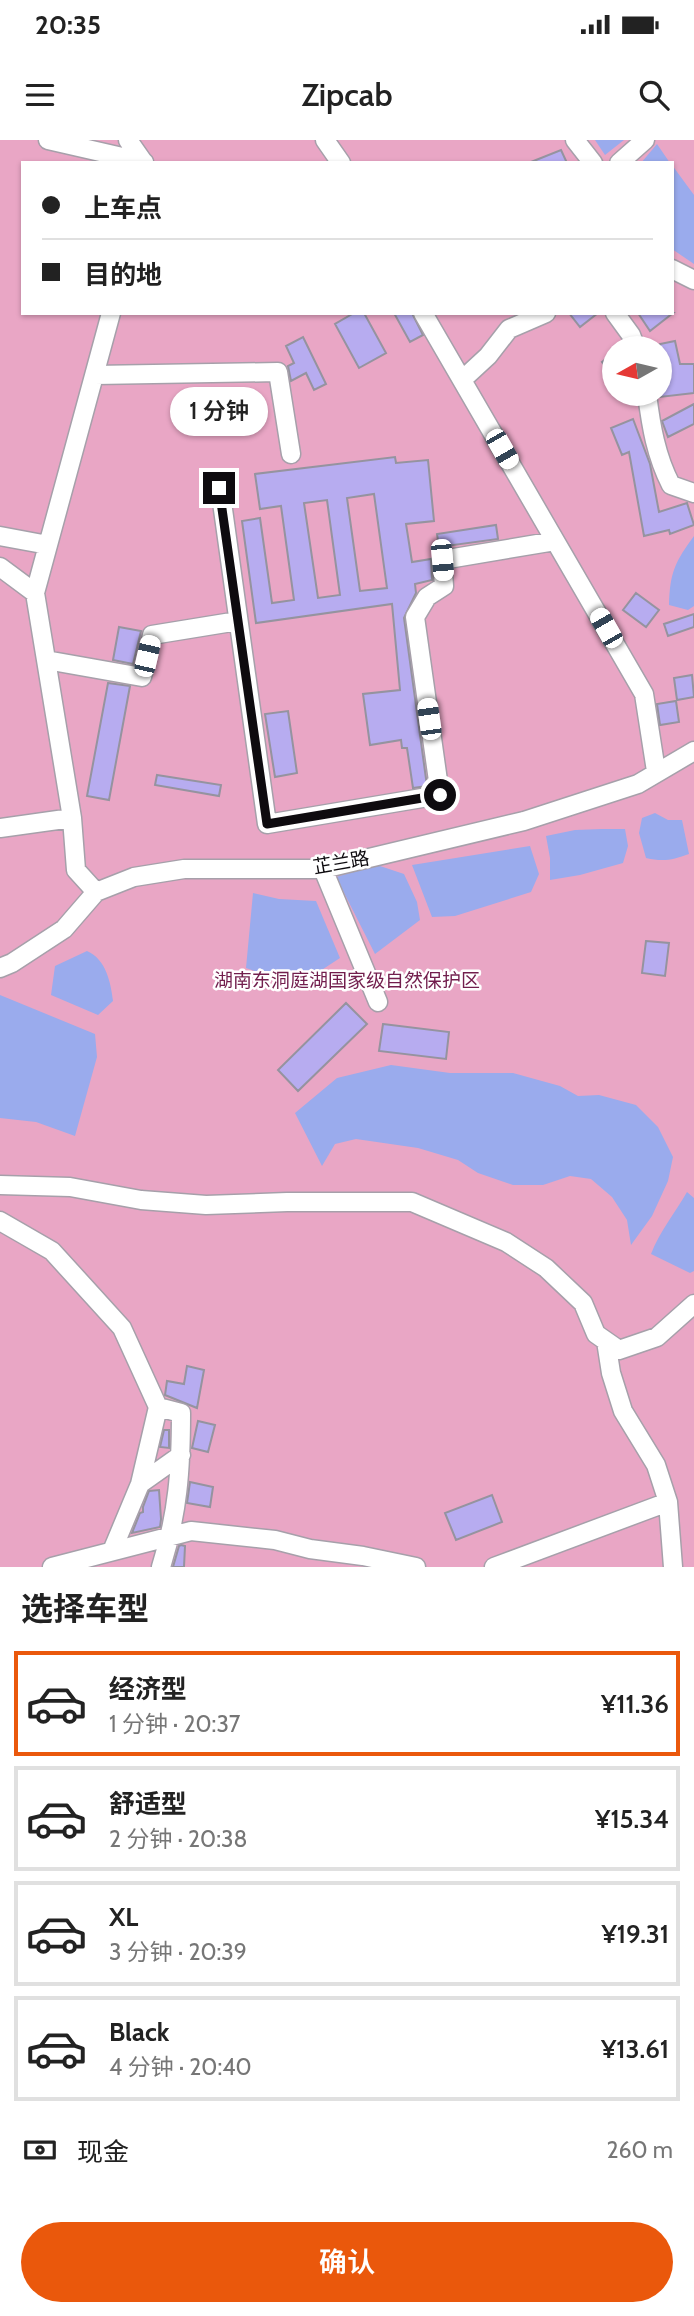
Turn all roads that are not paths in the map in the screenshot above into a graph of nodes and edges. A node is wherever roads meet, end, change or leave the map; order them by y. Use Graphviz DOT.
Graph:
graph roads {
  1 [pos="48,140"];
  2 [pos="128,140"];
  3 [pos="325,140"];
  4 [pos="575,140"];
  5 [pos="645,140"];
  6 [pos="140,161"];
  7 [pos="143,161"];
  8 [pos="340,161"];
  9 [pos="591,161"];
  10 [pos="621,161"];
  11 [pos="674,271"];
  12 [pos="694,280"];
  13 [pos="110,315"];
  14 [pos="424,315"];
  15 [pos="541,315"];
  16 [pos="616,315"];
  17 [pos="631,336"];
  18 [pos="95,375"];
  19 [pos="462,380"];
  20 [pos="649,406"];
  21 [pos="291,454"];
  22 [pos="219,488"];
  23 [pos="694,493"];
  24 [pos="0,536"];
  25 [pos="555,541"];
  26 [pos="48,545"];
  27 [pos="0,567"];
  28 [pos="35,593"];
  29 [pos="238,621"];
  30 [pos="46,660"];
  31 [pos="694,751"];
  32 [pos="656,771"];
  33 [pos="72,818"];
  34 [pos="0,828"];
  35 [pos="323,869"];
  36 [pos="96,892"];
  37 [pos="0,968"];
  38 [pos="377,1002"];
  39 [pos="0,1185"];
  40 [pos="0,1221"];
  41 [pos="694,1304"];
  42 [pos="606,1341"];
  43 [pos="158,1407"];
  44 [pos="181,1455"];
  45 [pos="140,1484"];
  46 [pos="668,1502"];
  47 [pos="171,1535"];
  48 [pos="112,1551"];
  49 [pos="52,1567"];
  50 [pos="161,1567"];
  51 [pos="416,1567"];
  52 [pos="494,1567"];
  53 [pos="673,1567"];
  1 -- 6 [label="street"];
  2 -- 7 [label="street"];
  3 -- 8 [label="street"];
  4 -- 9 [label="street"];
  5 -- 10 [label="street"];
  11 -- 12 [label="street"];
  13 -- 18 [label="street"];
  14 -- 19 [label="street"];
  15 -- 19 [label="street"];
  16 -- 17 [label="street"];
  18 -- 21 [label="street"];
  18 -- 26 [label="street"];
  19 -- 25 [label="street"];
  20 -- 23 [label="street"];
  22 -- 29 [label="street"];
  24 -- 26 [label="street"];
  25 -- 29 [label="street"];
  25 -- 32 [label="street"];
  26 -- 28 [label="street"];
  27 -- 28 [label="street"];
  28 -- 30 [label="street"];
  29 -- 30 [label="street"];
  30 -- 33 [label="street"];
  31 -- 32 [label="street, 芷兰路"];
  32 -- 35 [label="street, 芷兰路"];
  33 -- 34 [label="street"];
  33 -- 36 [label="street"];
  35 -- 36 [label="street, 芷兰路"];
  35 -- 38 [label="street"];
  36 -- 37 [label="street, 芷兰路"];
  39 -- 42 [label="street"];
  40 -- 43 [label="street"];
  41 -- 42 [label="street"];
  42 -- 46 [label="street"];
  43 -- 44 [label="street"];
  43 -- 45 [label="street"];
  44 -- 45 [label="street"];
  44 -- 47 [label="street"];
  45 -- 48 [label="street"];
  46 -- 52 [label="street"];
  46 -- 53 [label="street"];
  47 -- 48 [label="street"];
  47 -- 50 [label="street"];
  47 -- 51 [label="street"];
  48 -- 49 [label="street"];
}
